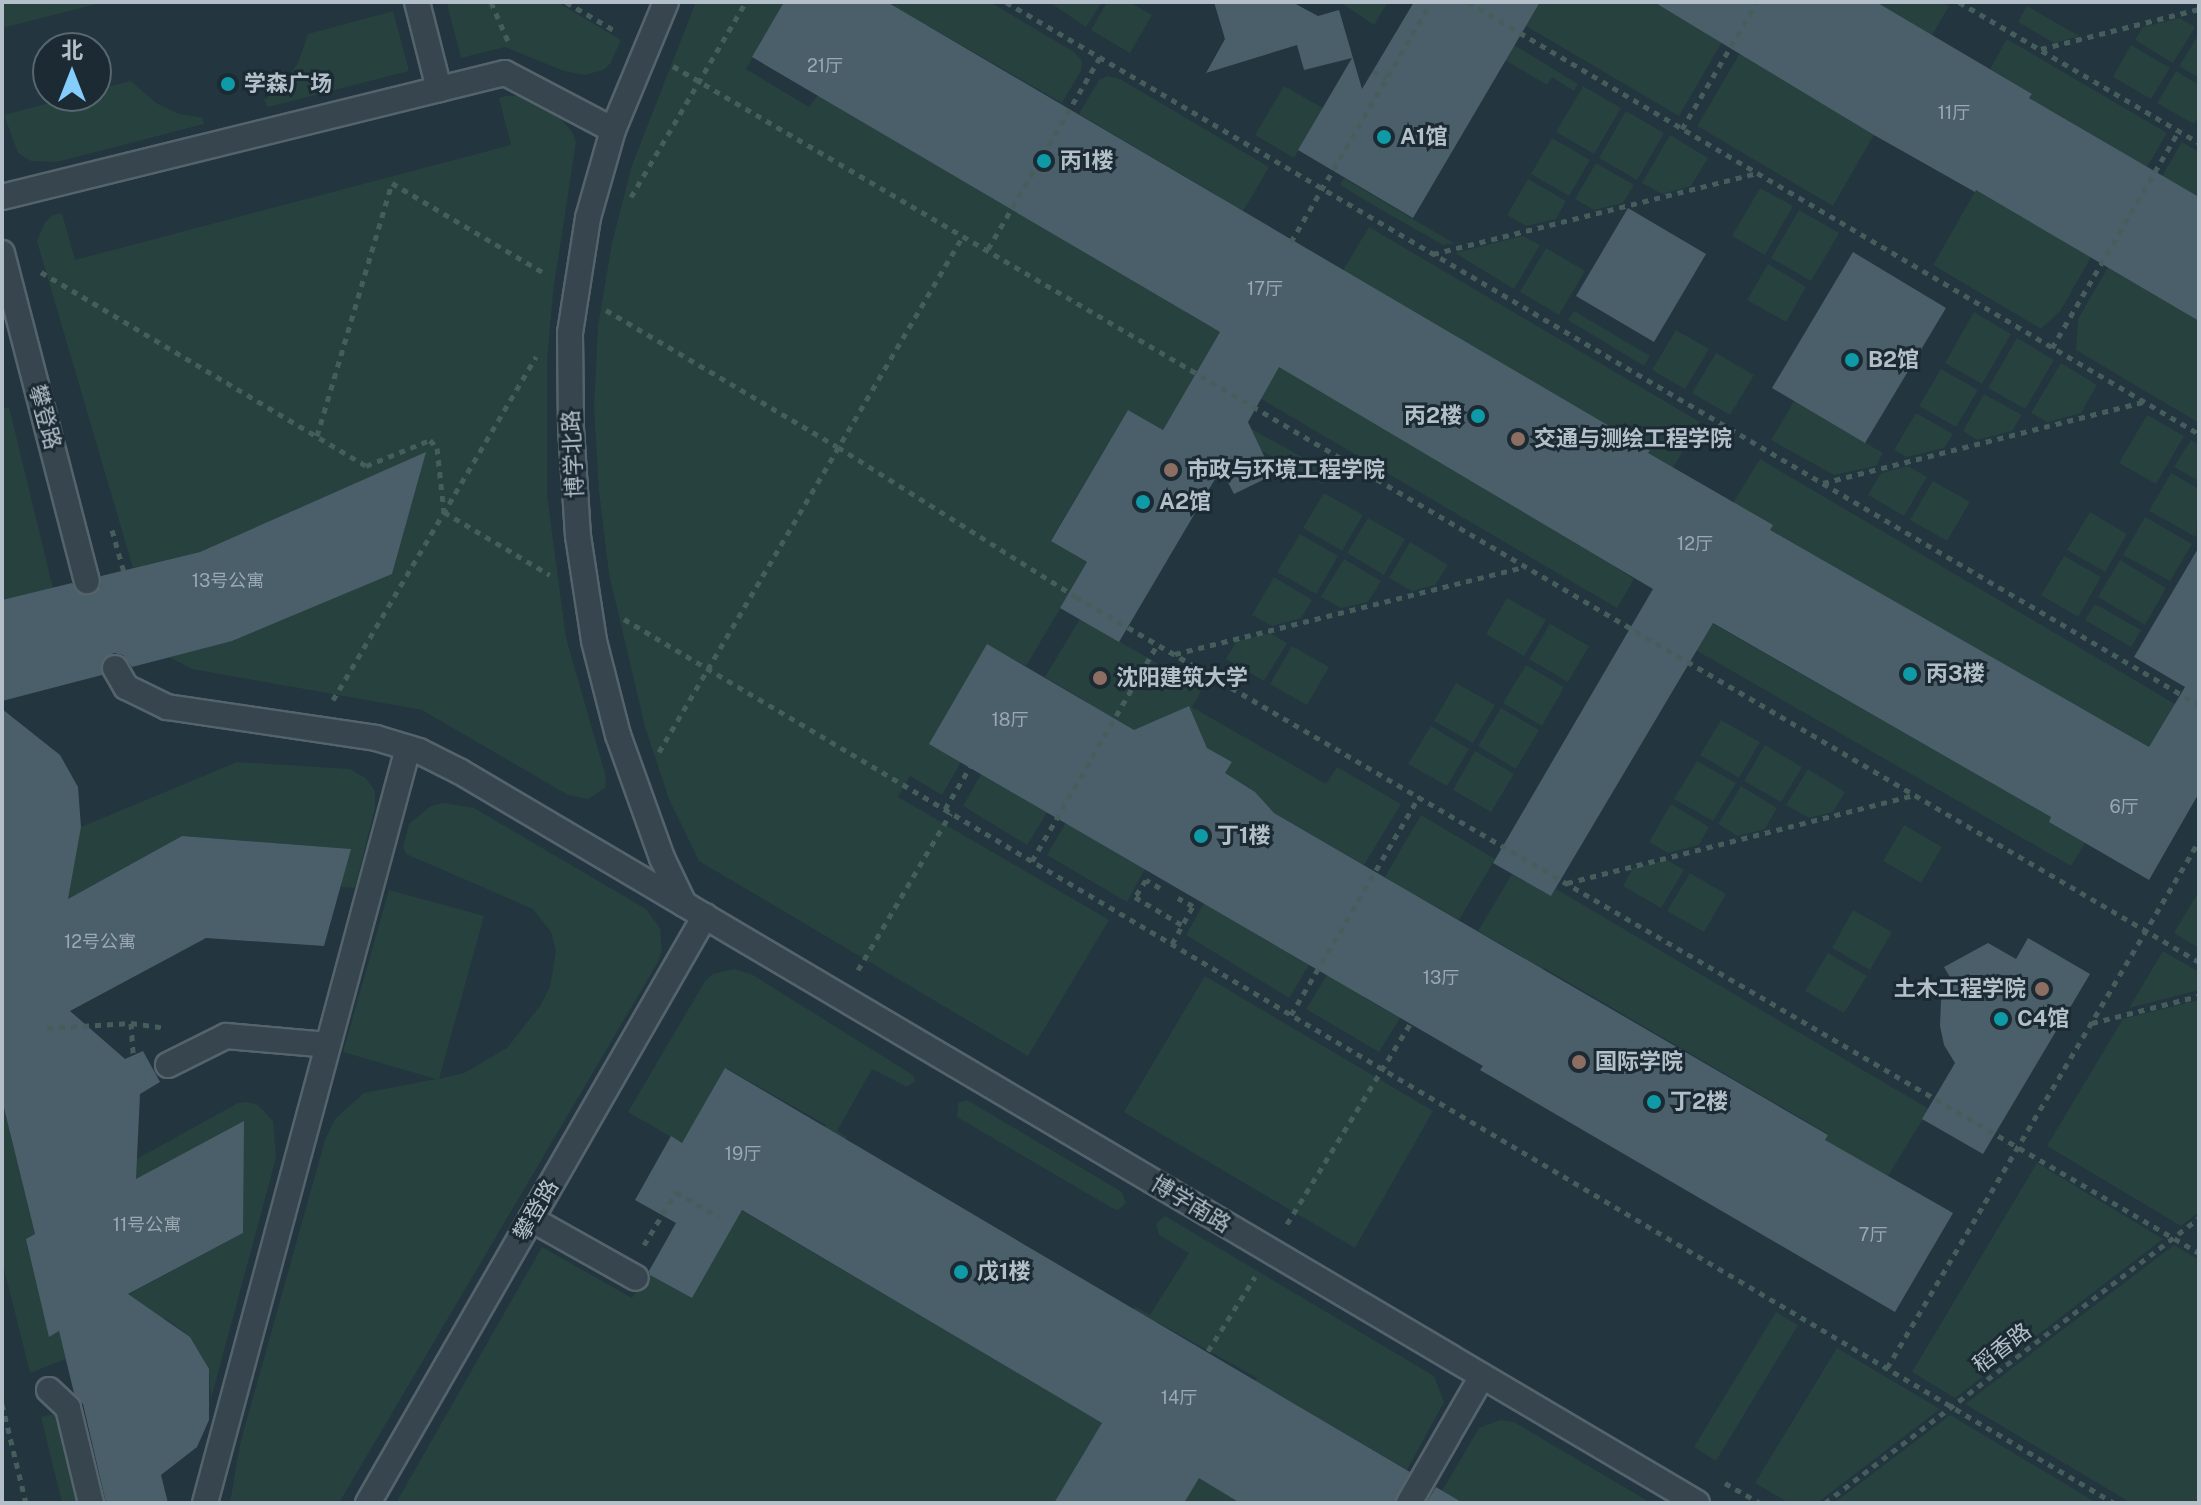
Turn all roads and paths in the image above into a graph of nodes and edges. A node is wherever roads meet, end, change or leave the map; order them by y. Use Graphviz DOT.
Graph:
graph roads {
  1 [pos="417,2"];
  2 [pos="491,2"];
  3 [pos="566,2"];
  4 [pos="666,2"];
  5 [pos="1006,2"];
  6 [pos="1431,2"];
  7 [pos="1468,2"];
  8 [pos="1757,2"];
  9 [pos="1959,2"];
  10 [pos="2199,9"];
  11 [pos="508,41"];
  12 [pos="646,50"];
  13 [pos="2040,50"];
  14 [pos="1100,57"];
  15 [pos="1373,71"];
  16 [pos="1386,79"];
  17 [pos="439,89"];
  18 [pos="1682,129"];
  19 [pos="613,130"];
  20 [pos="2179,131"];
  21 [pos="2199,143"];
  22 [pos="1757,173"];
  23 [pos="1322,188"];
  24 [pos="2,197"];
  25 [pos="963,236"];
  26 [pos="1291,242"];
  27 [pos="988,249"];
  28 [pos="2,253"];
  29 [pos="1433,254"];
  30 [pos="37,270"];
  31 [pos="575,291"];
  32 [pos="13,338"];
  33 [pos="2052,348"];
  34 [pos="2144,402"];
  35 [pos="2199,434"];
  36 [pos="317,436"];
  37 [pos="838,447"];
  38 [pos="1823,483"];
  39 [pos="1526,567"];
  40 [pos="87,581"];
  41 [pos="587,597"];
  42 [pos="1158,644"];
  43 [pos="1175,654"];
  44 [pos="115,668"];
  45 [pos="708,668"];
  46 [pos="2199,705"];
  47 [pos="408,748"];
  48 [pos="970,767"];
  49 [pos="638,789"];
  50 [pos="1915,795"];
  51 [pos="1419,797"];
  52 [pos="948,811"];
  53 [pos="2199,841"];
  54 [pos="1032,861"];
  55 [pos="1566,883"];
  56 [pos="1160,888"];
  57 [pos="1178,898"];
  58 [pos="695,910"];
  59 [pos="1182,925"];
  60 [pos="2146,931"];
  61 [pos="1163,938"];
  62 [pos="1172,944"];
  63 [pos="1157,948"];
  64 [pos="2199,962"];
  65 [pos="857,972"];
  66 [pos="2199,996"];
  67 [pos="1291,1015"];
  68 [pos="131,1023"];
  69 [pos="1410,1024"];
  70 [pos="2090,1024"];
  71 [pos="47,1028"];
  72 [pos="226,1036"];
  73 [pos="328,1045"];
  74 [pos="133,1055"];
  75 [pos="168,1065"];
  76 [pos="1382,1068"];
  77 [pos="2018,1147"];
  78 [pos="719,1217"];
  79 [pos="2199,1218"];
  80 [pos="531,1219"];
  81 [pos="2173,1238"];
  82 [pos="1271,1251"];
  83 [pos="2199,1253"];
  84 [pos="632,1276"];
  85 [pos="1208,1351"];
  86 [pos="1887,1368"];
  87 [pos="1482,1376"];
  88 [pos="49,1390"];
  89 [pos="2,1404"];
  90 [pos="1952,1406"];
  91 [pos="26,1503"];
  92 [pos="91,1503"];
  93 [pos="205,1503"];
  94 [pos="368,1503"];
  95 [pos="1409,1503"];
  96 [pos="1697,1503"];
  97 [pos="1825,1503"];
  98 [pos="2114,1503"];
  1 -- 17 [label="lane"];
  2 -- 11 [label="path"];
  3 -- 12 [label="path"];
  4 -- 12 [label="lane, 博学北路"];
  5 -- 14 [label="path"];
  6 -- 16 [label="path"];
  7 -- 18 [label="path"];
  8 -- 18 [label="path"];
  9 -- 13 [label="path"];
  10 -- 13 [label="path"];
  12 -- 19 [label="lane, 博学北路"];
  12 -- 25 [label="path"];
  13 -- 20 [label="path"];
  14 -- 23 [label="path"];
  14 -- 27 [label="path"];
  15 -- 16 [label="path"];
  16 -- 23 [label="path"];
  17 -- 19 [label="lane"];
  17 -- 24 [label="lane"];
  18 -- 22 [label="path"];
  19 -- 31 [label="lane, 博学北路"];
  20 -- 21 [label="path"];
  20 -- 33 [label="path"];
  22 -- 29 [label="path"];
  22 -- 33 [label="path"];
  23 -- 26 [label="path"];
  23 -- 29 [label="path"];
  25 -- 27 [label="path"];
  25 -- 37 [label="path"];
  27 -- 39 [label="path"];
  28 -- 32 [label="lane, 攀登路"];
  29 -- 38 [label="path"];
  30 -- 36 [label="path"];
  31 -- 36 [label="path"];
  31 -- 37 [label="path"];
  31 -- 41 [label="lane, 博学北路"];
  32 -- 40 [label="lane, 攀登路"];
  33 -- 34 [label="path"];
  34 -- 35 [label="path"];
  34 -- 38 [label="path"];
  36 -- 41 [label="path"];
  37 -- 42 [label="path"];
  37 -- 45 [label="path"];
  38 -- 46 [label="path"];
  39 -- 43 [label="path"];
  39 -- 50 [label="path"];
  41 -- 45 [label="path"];
  41 -- 49 [label="lane, 博学北路"];
  42 -- 43 [label="path"];
  42 -- 54 [label="path"];
  43 -- 51 [label="path"];
  44 -- 47 [label="lane"];
  45 -- 49 [label="path"];
  45 -- 52 [label="path"];
  47 -- 58 [label="lane"];
  47 -- 73 [label="lane"];
  48 -- 52 [label="path"];
  49 -- 58 [label="lane, 博学北路"];
  50 -- 55 [label="path"];
  50 -- 60 [label="path"];
  51 -- 55 [label="path"];
  51 -- 67 [label="path"];
  52 -- 54 [label="path"];
  52 -- 65 [label="path"];
  53 -- 60 [label="path"];
  54 -- 61 [label="path"];
  55 -- 77 [label="path"];
  56 -- 59 [label="path"];
  57 -- 59 [label="path"];
  58 -- 80 [label="lane, 攀登路"];
  58 -- 82 [label="lane, 博学南路"];
  59 -- 62 [label="path"];
  60 -- 64 [label="path"];
  60 -- 70 [label="path"];
  61 -- 62 [label="path"];
  61 -- 63 [label="path"];
  62 -- 67 [label="path"];
  66 -- 70 [label="path"];
  67 -- 76 [label="path"];
  68 -- 71 [label="path"];
  68 -- 72 [label="path"];
  68 -- 74 [label="path"];
  69 -- 76 [label="path"];
  70 -- 77 [label="path"];
  72 -- 73 [label="lane"];
  72 -- 75 [label="lane"];
  73 -- 93 [label="lane"];
  76 -- 82 [label="path"];
  76 -- 86 [label="path"];
  77 -- 81 [label="path"];
  77 -- 86 [label="path"];
  78 -- 84 [label="path"];
  79 -- 81 [label="path, 稻香路"];
  80 -- 84 [label="lane"];
  80 -- 94 [label="lane, 攀登路"];
  81 -- 83 [label="path"];
  81 -- 90 [label="path, 稻香路"];
  82 -- 85 [label="path"];
  82 -- 87 [label="lane, 博学南路"];
  86 -- 90 [label="path"];
  87 -- 95 [label="lane"];
  87 -- 96 [label="lane, 博学南路"];
  88 -- 92 [label="lane"];
  89 -- 91 [label="path"];
  90 -- 97 [label="path, 稻香路"];
  90 -- 98 [label="path"];
}
